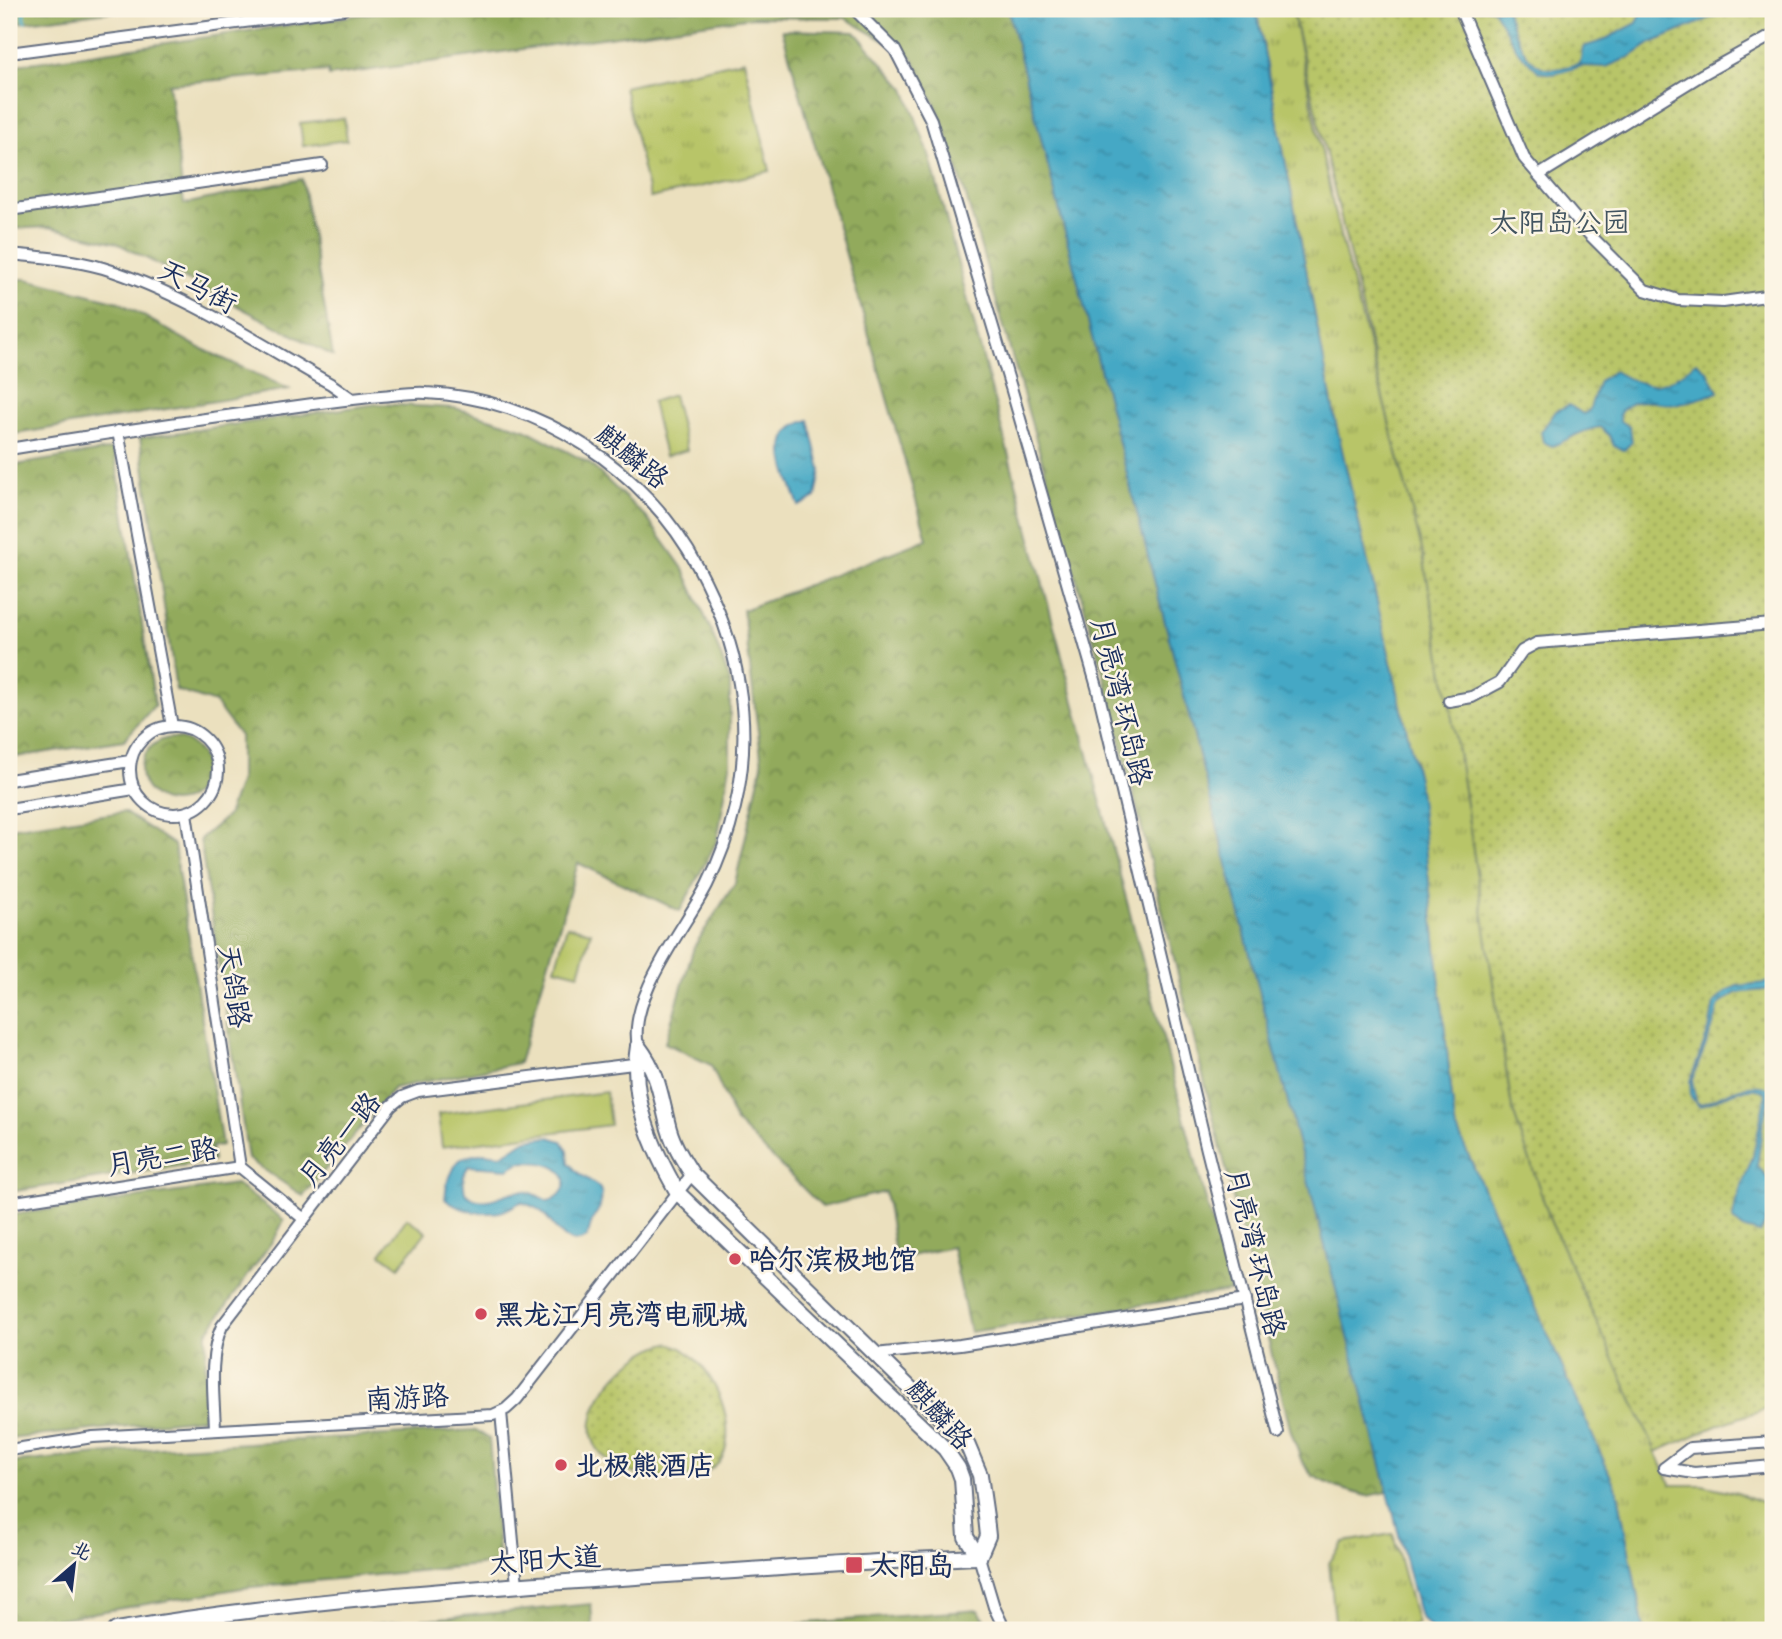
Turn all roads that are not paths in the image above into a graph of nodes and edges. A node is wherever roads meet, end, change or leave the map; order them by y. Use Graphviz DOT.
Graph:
graph roads {
  1 [pos="344,9"];
  2 [pos="854,9"];
  3 [pos="1460,9"];
  4 [pos="1773,35"];
  5 [pos="9,53"];
  6 [pos="322,165"];
  7 [pos="1539,175"];
  8 [pos="9,210"];
  9 [pos="9,254"];
  10 [pos="1773,295"];
  11 [pos="351,398"];
  12 [pos="118,431"];
  13 [pos="9,449"];
  14 [pos="1773,624"];
  15 [pos="1448,701"];
  16 [pos="172,726"];
  17 [pos="131,761"];
  18 [pos="9,780"];
  19 [pos="134,789"];
  20 [pos="9,808"];
  21 [pos="186,813"];
  22 [pos="638,1046"];
  23 [pos="635,1063"];
  24 [pos="651,1063"];
  25 [pos="240,1167"];
  26 [pos="692,1174"];
  27 [pos="678,1193"];
  28 [pos="9,1203"];
  29 [pos="304,1219"];
  30 [pos="1245,1300"];
  31 [pos="875,1354"];
  32 [pos="501,1412"];
  33 [pos="215,1429"];
  34 [pos="1278,1433"];
  35 [pos="1773,1442"];
  36 [pos="9,1450"];
  37 [pos="1773,1466"];
  38 [pos="979,1557"];
  39 [pos="517,1585"];
  40 [pos="116,1630"];
  41 [pos="1005,1630"];
  42 [pos="1256,1630"];
  43 [pos="1267,1630"];
  1 -- 5 [label="street"];
  2 -- 30 [label="street, 月亮湾·环岛路"];
  3 -- 7 [label="street"];
  4 -- 7 [label="street"];
  6 -- 8 [label="street"];
  7 -- 10 [label="street"];
  9 -- 11 [label="street, 天马街"];
  11 -- 12 [label="street, 麒麟路"];
  11 -- 22 [label="street, 麒麟路"];
  12 -- 13 [label="street, 麒麟路"];
  12 -- 16 [label="street"];
  14 -- 15 [label="street"];
  16 -- 17 [label="street"];
  16 -- 21 [label="street"];
  17 -- 18 [label="street"];
  17 -- 19 [label="street"];
  19 -- 20 [label="street"];
  19 -- 21 [label="street"];
  21 -- 25 [label="street, 天鸽路"];
  22 -- 23 [label="main road, 麒麟路"];
  22 -- 24 [label="main road, 麒麟路"];
  23 -- 24 [label="street, 月亮一路"];
  23 -- 27 [label="main road, 麒麟路"];
  23 -- 29 [label="street, 月亮一路"];
  24 -- 26 [label="main road, 麒麟路"];
  25 -- 28 [label="street, 月亮二路"];
  25 -- 29 [label="street, 月亮二路"];
  26 -- 27 [label="street"];
  26 -- 31 [label="main road, 麒麟路"];
  27 -- 32 [label="street"];
  27 -- 38 [label="main road, 麒麟路"];
  29 -- 33 [label="street, 月亮一路"];
  30 -- 31 [label="street"];
  30 -- 34 [label="street, 月亮湾·环岛路"];
  31 -- 38 [label="main road, 麒麟路"];
  32 -- 33 [label="street, 南游路"];
  32 -- 39 [label="street"];
  33 -- 36 [label="street, 南游路"];
  35 -- 37 [label="street"];
  38 -- 39 [label="main road, 太阳大道"];
  38 -- 41 [label="street"];
  39 -- 40 [label="main road, 太阳大道"];
  42 -- 43 [label="street"];
}
